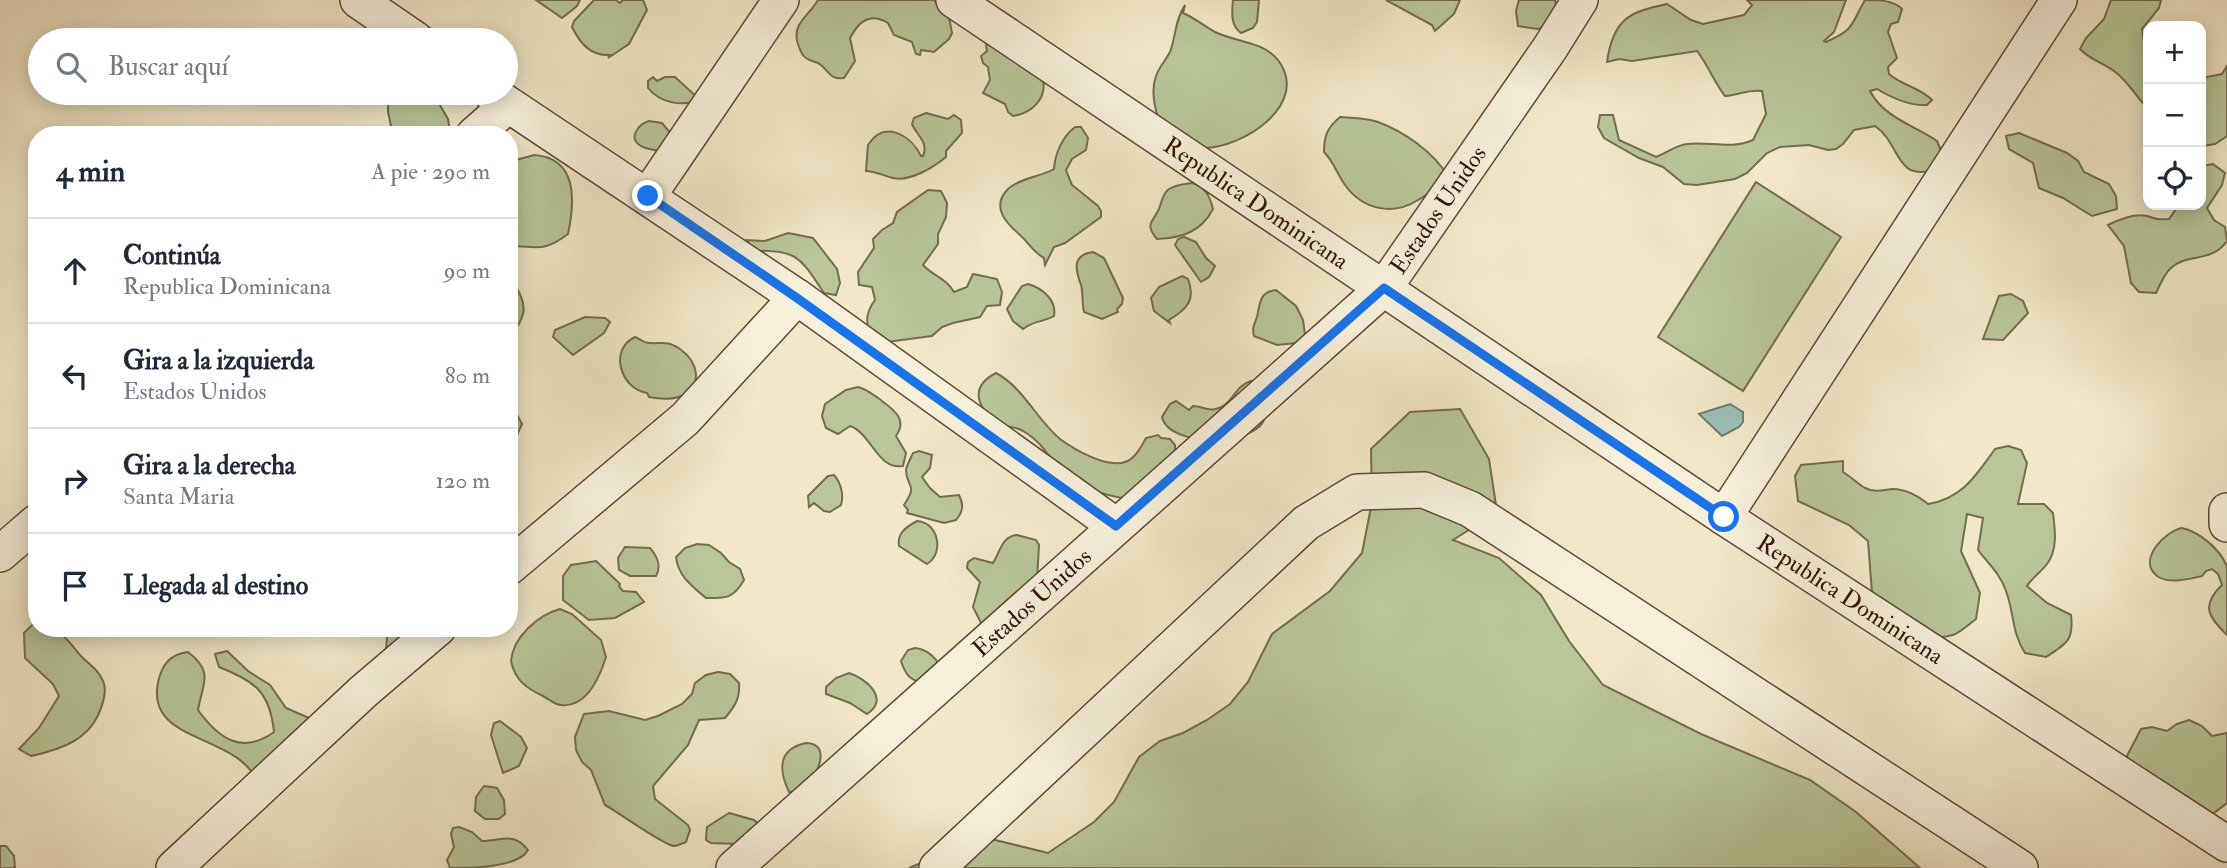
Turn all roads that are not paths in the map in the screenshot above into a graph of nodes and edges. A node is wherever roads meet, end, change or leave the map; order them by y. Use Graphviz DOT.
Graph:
graph roads {
  1 [pos="358,0"];
  2 [pos="781,0"];
  3 [pos="954,0"];
  4 [pos="1580,0"];
  5 [pos="2059,0"];
  6 [pos="399,28"];
  7 [pos="496,105"];
  8 [pos="509,105"];
  9 [pos="480,126"];
  10 [pos="648,196"];
  11 [pos="1384,288"];
  12 [pos="797,298"];
  13 [pos="2227,511"];
  14 [pos="1724,517"];
  15 [pos="2227,524"];
  16 [pos="1116,526"];
  17 [pos="28,530"];
  18 [pos="0,554"];
  19 [pos="518,559"];
  20 [pos="427,637"];
  21 [pos="2227,844"];
  22 [pos="174,868"];
  23 [pos="734,868"];
  24 [pos="937,868"];
  25 [pos="2020,868"];
  1 -- 6 [label="street"];
  2 -- 10 [label="street"];
  3 -- 11 [label="street, Republica Dominicana"];
  4 -- 11 [label="street, Estados Unidos"];
  5 -- 14 [label="street"];
  7 -- 9 [label="street"];
  8 -- 10 [label="street"];
  10 -- 12 [label="street"];
  11 -- 14 [label="street, Republica Dominicana"];
  11 -- 16 [label="street, Estados Unidos"];
  12 -- 16 [label="street"];
  12 -- 19 [label="street"];
  13 -- 15 [label="street"];
  14 -- 21 [label="street, Republica Dominicana"];
  16 -- 23 [label="street, Estados Unidos"];
  17 -- 18 [label="street"];
  20 -- 22 [label="street"];
  24 -- 25 [label="street"];
}
